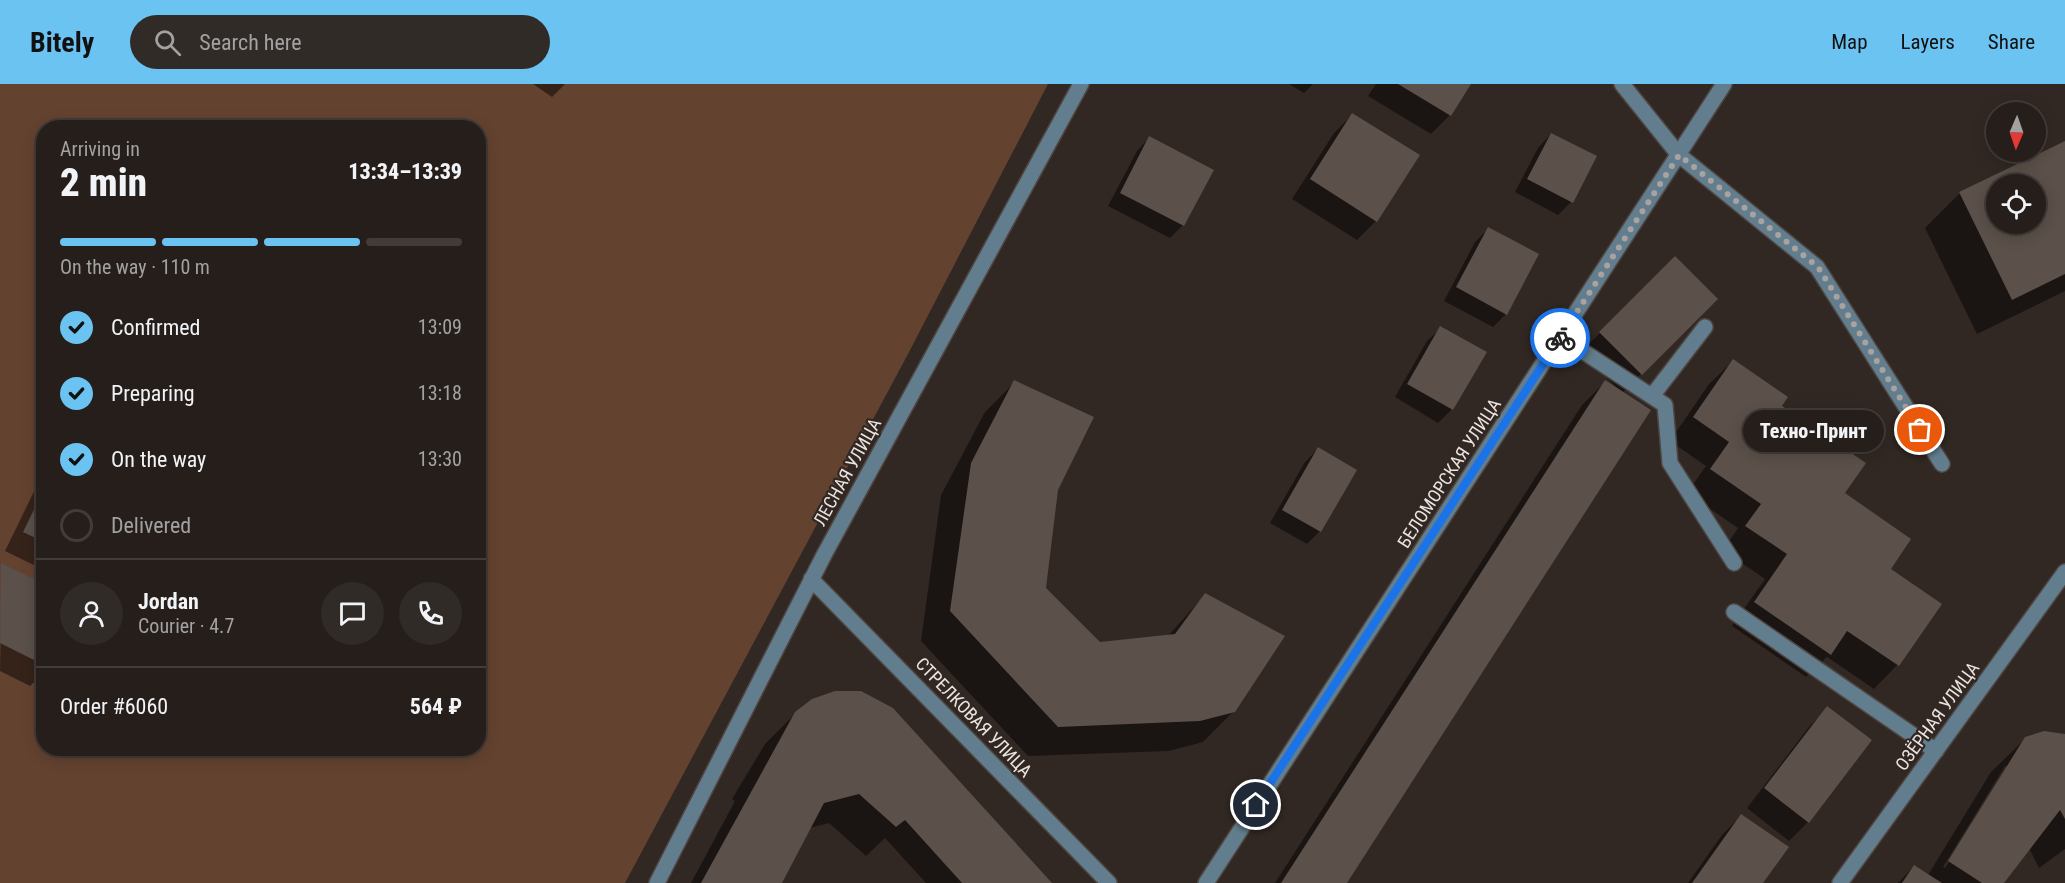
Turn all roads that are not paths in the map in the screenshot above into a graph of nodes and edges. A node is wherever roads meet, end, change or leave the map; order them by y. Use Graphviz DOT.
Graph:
graph roads {
  1 [pos="1081,84"];
  2 [pos="1622,84"];
  3 [pos="1724,84"];
  4 [pos="1679,155"];
  5 [pos="1705,327"];
  6 [pos="1561,338"];
  7 [pos="1652,396"];
  8 [pos="1942,464"];
  9 [pos="1734,563"];
  10 [pos="2065,572"];
  11 [pos="811,579"];
  12 [pos="1734,612"];
  13 [pos="1936,751"];
  14 [pos="1102,881"];
  15 [pos="657,883"];
  16 [pos="1206,883"];
  17 [pos="1840,883"];
  1 -- 11 [label="street, ЛЕСНАЯ УЛИЦА"];
  2 -- 4 [label="street"];
  3 -- 4 [label="street, БЕЛОМОРСКАЯ УЛИЦА"];
  4 -- 6 [label="street, БЕЛОМОРСКАЯ УЛИЦА"];
  4 -- 8 [label="street"];
  5 -- 7 [label="street"];
  6 -- 7 [label="street"];
  6 -- 16 [label="street, БЕЛОМОРСКАЯ УЛИЦА"];
  7 -- 9 [label="street"];
  10 -- 13 [label="street, ОЗЁРНАЯ УЛИЦА"];
  11 -- 14 [label="street, СТРЕЛКОВАЯ УЛИЦА"];
  11 -- 15 [label="street, ЛЕСНАЯ УЛИЦА"];
  12 -- 13 [label="street"];
  13 -- 17 [label="street, ОЗЁРНАЯ УЛИЦА"];
}
